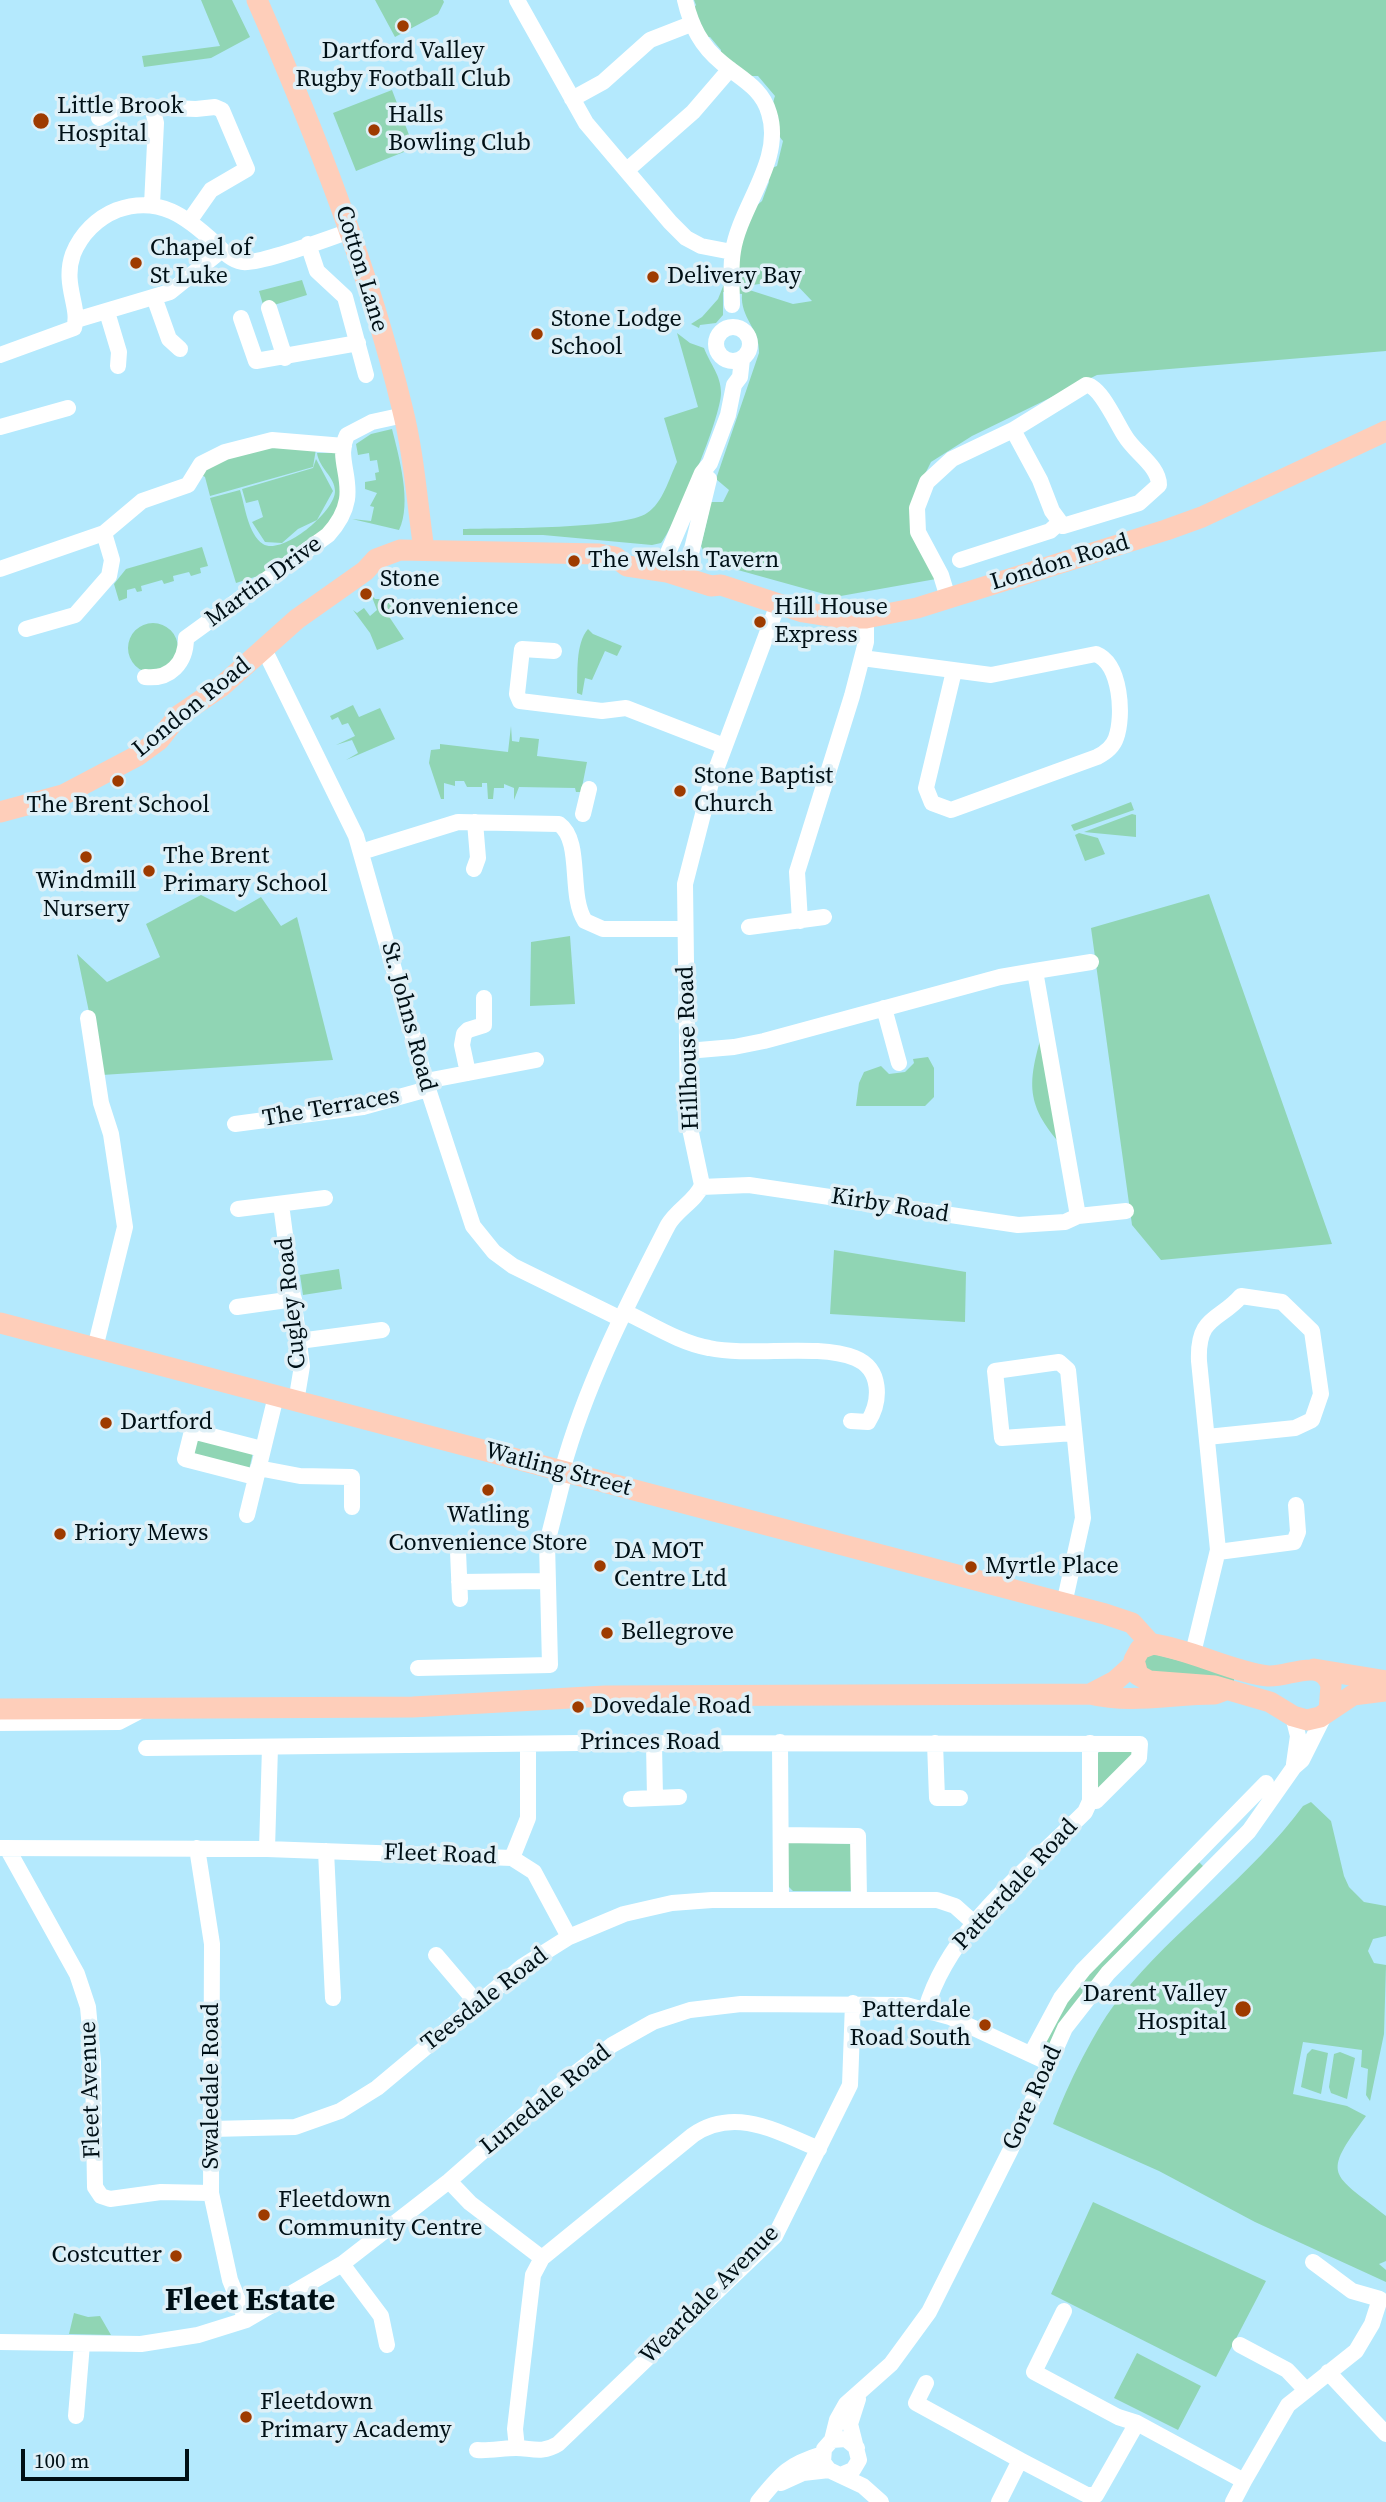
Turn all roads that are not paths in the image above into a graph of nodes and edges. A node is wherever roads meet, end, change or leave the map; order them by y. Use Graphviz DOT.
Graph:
graph roads {
  1 [pos="257,0"];
  2 [pos="517,0"];
  3 [pos="684,0"];
  4 [pos="691,24"];
  5 [pos="730,69"];
  6 [pos="572,99"];
  7 [pos="152,107"];
  8 [pos="99,118"];
  9 [pos="627,170"];
  10 [pos="152,205"];
  11 [pos="190,220"];
  12 [pos="350,231"];
  13 [pos="308,244"];
  14 [pos="222,250"];
  15 [pos="733,252"];
  16 [pos="154,297"];
  17 [pos="732,305"];
  18 [pos="269,308"];
  19 [pos="107,312"];
  20 [pos="241,318"];
  21 [pos="76,320"];
  22 [pos="358,343"];
  23 [pos="180,349"];
  24 [pos="0,355"];
  25 [pos="285,358"];
  26 [pos="742,359"];
  27 [pos="725,360"];
  28 [pos="118,366"];
  29 [pos="366,375"];
  30 [pos="734,385"];
  31 [pos="68,408"];
  32 [pos="404,415"];
  33 [pos="0,428"];
  34 [pos="1013,429"];
  35 [pos="1386,431"];
  36 [pos="344,446"];
  37 [pos="710,463"];
  38 [pos="1059,523"];
  39 [pos="104,533"];
  40 [pos="424,550"];
  41 [pos="960,561"];
  42 [pos="0,569"];
  43 [pos="676,569"];
  44 [pos="948,598"];
  45 [pos="778,604"];
  46 [pos="866,618"];
  47 [pos="26,629"];
  48 [pos="264,649"];
  49 [pos="554,651"];
  50 [pos="862,658"];
  51 [pos="954,671"];
  52 [pos="145,677"];
  53 [pos="724,746"];
  54 [pos="589,789"];
  55 [pos="0,812"];
  56 [pos="583,814"];
  57 [pos="475,822"];
  58 [pos="361,852"];
  59 [pos="474,869"];
  60 [pos="824,917"];
  61 [pos="800,921"];
  62 [pos="749,927"];
  63 [pos="685,929"];
  64 [pos="1091,962"];
  65 [pos="1035,971"];
  66 [pos="484,998"];
  67 [pos="884,1008"];
  68 [pos="88,1018"];
  69 [pos="687,1051"];
  70 [pos="536,1060"];
  71 [pos="899,1063"];
  72 [pos="468,1073"];
  73 [pos="427,1085"];
  74 [pos="235,1124"];
  75 [pos="701,1187"];
  76 [pos="325,1198"];
  77 [pos="281,1204"];
  78 [pos="238,1209"];
  79 [pos="1126,1211"];
  80 [pos="1078,1216"];
  81 [pos="293,1299"];
  82 [pos="237,1307"];
  83 [pos="623,1315"];
  84 [pos="0,1323"];
  85 [pos="382,1330"];
  86 [pos="299,1340"];
  87 [pos="96,1348"];
  88 [pos="286,1399"];
  89 [pos="851,1421"];
  90 [pos="1074,1433"];
  91 [pos="1207,1437"];
  92 [pos="262,1449"];
  93 [pos="564,1471"];
  94 [pos="257,1473"];
  95 [pos="1296,1505"];
  96 [pos="352,1507"];
  97 [pos="247,1515"];
  98 [pos="458,1551"];
  99 [pos="1218,1552"];
  100 [pos="547,1581"];
  101 [pos="1064,1604"];
  102 [pos="1116,1618"];
  103 [pos="1151,1644"];
  104 [pos="1193,1653"];
  105 [pos="1134,1663"];
  106 [pos="418,1668"];
  107 [pos="1308,1669"];
  108 [pos="1386,1681"];
  109 [pos="1223,1690"];
  110 [pos="1386,1691"];
  111 [pos="1090,1693"];
  112 [pos="0,1697"];
  113 [pos="561,1697"];
  114 [pos="146,1707"];
  115 [pos="0,1709"];
  116 [pos="1327,1712"];
  117 [pos="1293,1716"];
  118 [pos="0,1723"];
  119 [pos="780,1742"];
  120 [pos="654,1743"];
  121 [pos="935,1743"];
  122 [pos="1090,1743"];
  123 [pos="528,1744"];
  124 [pos="1141,1746"];
  125 [pos="270,1747"];
  126 [pos="153,1752"];
  127 [pos="1294,1767"];
  128 [pos="1266,1783"];
  129 [pos="679,1797"];
  130 [pos="655,1798"];
  131 [pos="960,1798"];
  132 [pos="631,1799"];
  133 [pos="1090,1801"];
  134 [pos="781,1835"];
  135 [pos="3,1848"];
  136 [pos="197,1848"];
  137 [pos="267,1849"];
  138 [pos="326,1851"];
  139 [pos="1199,1855"];
  140 [pos="512,1858"];
  141 [pos="1212,1868"];
  142 [pos="781,1899"];
  143 [pos="859,1899"];
  144 [pos="974,1923"];
  145 [pos="569,1937"];
  146 [pos="436,1955"];
  147 [pos="333,1998"];
  148 [pos="476,2002"];
  149 [pos="853,2003"];
  150 [pos="926,2008"];
  151 [pos="1031,2054"];
  152 [pos="1047,2062"];
  153 [pos="211,2129"];
  154 [pos="819,2149"];
  155 [pos="449,2181"];
  156 [pos="211,2193"];
  157 [pos="542,2258"];
  158 [pos="1313,2262"];
  159 [pos="342,2264"];
  160 [pos="1383,2301"];
  161 [pos="1064,2311"];
  162 [pos="246,2320"];
  163 [pos="0,2342"];
  164 [pos="82,2344"];
  165 [pos="387,2345"];
  166 [pos="1240,2345"];
  167 [pos="1328,2372"];
  168 [pos="926,2383"];
  169 [pos="1305,2389"];
  170 [pos="863,2390"];
  171 [pos="76,2416"];
  172 [pos="1137,2423"];
  173 [pos="1386,2434"];
  174 [pos="832,2441"];
  175 [pos="517,2448"];
  176 [pos="857,2448"];
  177 [pos="477,2450"];
  178 [pos="822,2455"];
  179 [pos="1020,2460"];
  180 [pos="857,2465"];
  181 [pos="835,2473"];
  182 [pos="1244,2481"];
  183 [pos="863,2486"];
  184 [pos="762,2497"];
  185 [pos="881,2502"];
  186 [pos="999,2502"];
  187 [pos="1233,2502"];
  1 -- 12 [label="main road, Cotton Lane"];
  2 -- 6 [label="street"];
  3 -- 4 [label="street"];
  4 -- 5 [label="street"];
  4 -- 6 [label="street"];
  5 -- 9 [label="street"];
  5 -- 15 [label="street"];
  6 -- 9 [label="street"];
  7 -- 8 [label="street"];
  7 -- 10 [label="street"];
  7 -- 11 [label="street"];
  9 -- 15 [label="street"];
  10 -- 11 [label="street"];
  10 -- 21 [label="street"];
  11 -- 14 [label="street"];
  12 -- 13 [label="street"];
  12 -- 32 [label="main road, Cotton Lane"];
  13 -- 14 [label="street"];
  13 -- 22 [label="street"];
  14 -- 16 [label="street"];
  15 -- 17 [label="street"];
  16 -- 19 [label="street"];
  16 -- 23 [label="street"];
  18 -- 25 [label="street"];
  19 -- 21 [label="street"];
  19 -- 28 [label="street"];
  20 -- 25 [label="street"];
  21 -- 24 [label="street"];
  22 -- 25 [label="street"];
  22 -- 29 [label="street"];
  26 -- 27 [label="street"];
  26 -- 27 [label="street"];
  26 -- 30 [label="street"];
  27 -- 30 [label="street"];
  30 -- 37 [label="street"];
  31 -- 33 [label="street"];
  32 -- 36 [label="street"];
  32 -- 40 [label="main road, Cotton Lane"];
  34 -- 38 [label="street"];
  34 -- 38 [label="street"];
  34 -- 44 [label="street"];
  35 -- 44 [label="main road, London Road"];
  36 -- 39 [label="street"];
  36 -- 52 [label="street, Martin Drive"];
  37 -- 43 [label="street"];
  37 -- 43 [label="street"];
  38 -- 41 [label="street"];
  39 -- 42 [label="street"];
  39 -- 47 [label="street"];
  40 -- 43 [label="main road, London Road"];
  40 -- 48 [label="main road, London Road"];
  43 -- 45 [label="main road, London Road"];
  44 -- 46 [label="main road, London Road"];
  45 -- 46 [label="main road, London Road"];
  45 -- 53 [label="street, Hillhouse Road"];
  46 -- 50 [label="street"];
  48 -- 55 [label="main road, London Road"];
  48 -- 58 [label="street, St. Johns Road"];
  49 -- 53 [label="street"];
  50 -- 51 [label="street"];
  50 -- 61 [label="street"];
  51 -- 51 [label="street"];
  53 -- 63 [label="street, Hillhouse Road"];
  54 -- 56 [label="street"];
  57 -- 58 [label="street"];
  57 -- 59 [label="street"];
  57 -- 63 [label="street"];
  58 -- 73 [label="street, St. Johns Road"];
  60 -- 61 [label="street"];
  61 -- 62 [label="street"];
  63 -- 69 [label="street, Hillhouse Road"];
  64 -- 65 [label="street"];
  65 -- 67 [label="street"];
  65 -- 80 [label="street"];
  66 -- 72 [label="street"];
  67 -- 69 [label="street"];
  67 -- 71 [label="street"];
  68 -- 87 [label="street"];
  69 -- 75 [label="street, Hillhouse Road"];
  70 -- 72 [label="street, The Terraces"];
  72 -- 73 [label="street, The Terraces"];
  73 -- 74 [label="street, The Terraces"];
  73 -- 83 [label="street, St. Johns Road"];
  75 -- 80 [label="street, Kirby Road"];
  75 -- 83 [label="street"];
  76 -- 77 [label="street, Cugley Road"];
  77 -- 78 [label="street, Cugley Road"];
  77 -- 81 [label="street, Cugley Road"];
  79 -- 80 [label="street, Kirby Road"];
  81 -- 82 [label="street"];
  81 -- 86 [label="street, Cugley Road"];
  83 -- 89 [label="street, St. Johns Road"];
  83 -- 93 [label="street"];
  84 -- 87 [label="main road, Watling Street"];
  85 -- 86 [label="street"];
  86 -- 88 [label="street, Cugley Road"];
  87 -- 88 [label="main road, Watling Street"];
  88 -- 92 [label="street, Cugley Road"];
  88 -- 93 [label="main road, Watling Street"];
  90 -- 90 [label="street"];
  90 -- 101 [label="street"];
  91 -- 91 [label="street"];
  91 -- 99 [label="street"];
  92 -- 94 [label="street, Cugley Road"];
  92 -- 94 [label="street"];
  93 -- 100 [label="street"];
  93 -- 101 [label="main road, Watling Street"];
  94 -- 96 [label="street"];
  94 -- 97 [label="street, Cugley Road"];
  95 -- 99 [label="street"];
  98 -- 100 [label="street"];
  99 -- 104 [label="street"];
  100 -- 106 [label="street"];
  101 -- 102 [label="main road, Watling Street"];
  102 -- 103 [label="main road, Watling Street"];
  102 -- 105 [label="main road"];
  103 -- 104 [label="main road"];
  103 -- 105 [label="main road, Princes Road"];
  104 -- 107 [label="main road"];
  105 -- 109 [label="main road"];
  105 -- 111 [label="main road, Princes Road"];
  107 -- 108 [label="main road"];
  107 -- 116 [label="main road"];
  109 -- 111 [label="main road, Princes Road"];
  109 -- 117 [label="main road"];
  110 -- 116 [label="main road"];
  111 -- 113 [label="main road, Princes Road"];
  112 -- 113 [label="main road, Princes Road"];
  113 -- 114 [label="main road, Princes Road"];
  114 -- 115 [label="main road, Princes Road"];
  114 -- 118 [label="street, Princes Road"];
  116 -- 117 [label="main road"];
  116 -- 127 [label="street, Gore Road"];
  117 -- 127 [label="street"];
  119 -- 120 [label="street, Princes Road"];
  119 -- 121 [label="street, Princes Road"];
  119 -- 134 [label="street"];
  120 -- 123 [label="street, Princes Road"];
  120 -- 130 [label="street"];
  121 -- 122 [label="street, Princes Road"];
  121 -- 131 [label="street"];
  122 -- 124 [label="street, Princes Road"];
  122 -- 133 [label="street, Patterdale Road"];
  123 -- 125 [label="street, Princes Road"];
  123 -- 140 [label="street"];
  124 -- 133 [label="street, Patterdale Road"];
  125 -- 126 [label="street, Princes Road"];
  125 -- 137 [label="street"];
  127 -- 141 [label="street, Gore Road"];
  128 -- 139 [label="street, Gore Road"];
  129 -- 130 [label="street"];
  130 -- 132 [label="street"];
  133 -- 144 [label="street, Patterdale Road"];
  134 -- 142 [label="street"];
  134 -- 143 [label="street"];
  135 -- 136 [label="street, Fleet Road"];
  135 -- 156 [label="street, Fleet Avenue"];
  136 -- 137 [label="street, Fleet Road"];
  136 -- 153 [label="street, Swaledale Road"];
  137 -- 138 [label="street, Fleet Road"];
  138 -- 140 [label="street, Fleet Road"];
  138 -- 147 [label="street"];
  139 -- 141 [label="street"];
  139 -- 151 [label="street, Gore Road"];
  140 -- 145 [label="street, Fleet Road"];
  141 -- 152 [label="street, Gore Road"];
  142 -- 143 [label="street, Teesdale Road"];
  142 -- 145 [label="street, Teesdale Road"];
  143 -- 144 [label="street, Teesdale Road"];
  144 -- 150 [label="street, Patterdale Road"];
  145 -- 148 [label="street, Teesdale Road"];
  146 -- 148 [label="street"];
  148 -- 153 [label="street, Teesdale Road"];
  149 -- 150 [label="street, Lunedale Road"];
  149 -- 154 [label="street, Weardale Avenue"];
  149 -- 155 [label="street, Lunedale Road"];
  150 -- 151 [label="street, Lunedale Road"];
  151 -- 152 [label="street, Lunedale Road"];
  152 -- 170 [label="street, Gore Road"];
  153 -- 156 [label="street, Swaledale Road"];
  154 -- 157 [label="street"];
  154 -- 175 [label="street, Weardale Avenue"];
  155 -- 157 [label="street"];
  155 -- 159 [label="street, Lunedale Road"];
  156 -- 162 [label="street, Swaledale Road"];
  157 -- 175 [label="street"];
  158 -- 160 [label="street"];
  159 -- 162 [label="street, Lunedale Road"];
  159 -- 165 [label="street"];
  160 -- 167 [label="street"];
  161 -- 172 [label="street"];
  162 -- 164 [label="street, Lunedale Road"];
  163 -- 164 [label="street, Lunedale Road"];
  164 -- 171 [label="street"];
  166 -- 169 [label="street"];
  167 -- 169 [label="street"];
  167 -- 173 [label="street"];
  168 -- 179 [label="street"];
  169 -- 182 [label="street"];
  170 -- 174 [label="street, Gore Road"];
  170 -- 176 [label="street, Gore Road"];
  172 -- 179 [label="street"];
  172 -- 182 [label="street"];
  174 -- 176 [label="street"];
  174 -- 178 [label="street"];
  175 -- 177 [label="street, Weardale Avenue"];
  176 -- 180 [label="street"];
  178 -- 181 [label="street"];
  178 -- 184 [label="street"];
  179 -- 186 [label="street"];
  180 -- 181 [label="street"];
  180 -- 183 [label="street"];
  181 -- 183 [label="street"];
  181 -- 184 [label="street"];
  182 -- 187 [label="street"];
  183 -- 185 [label="street"];
}
